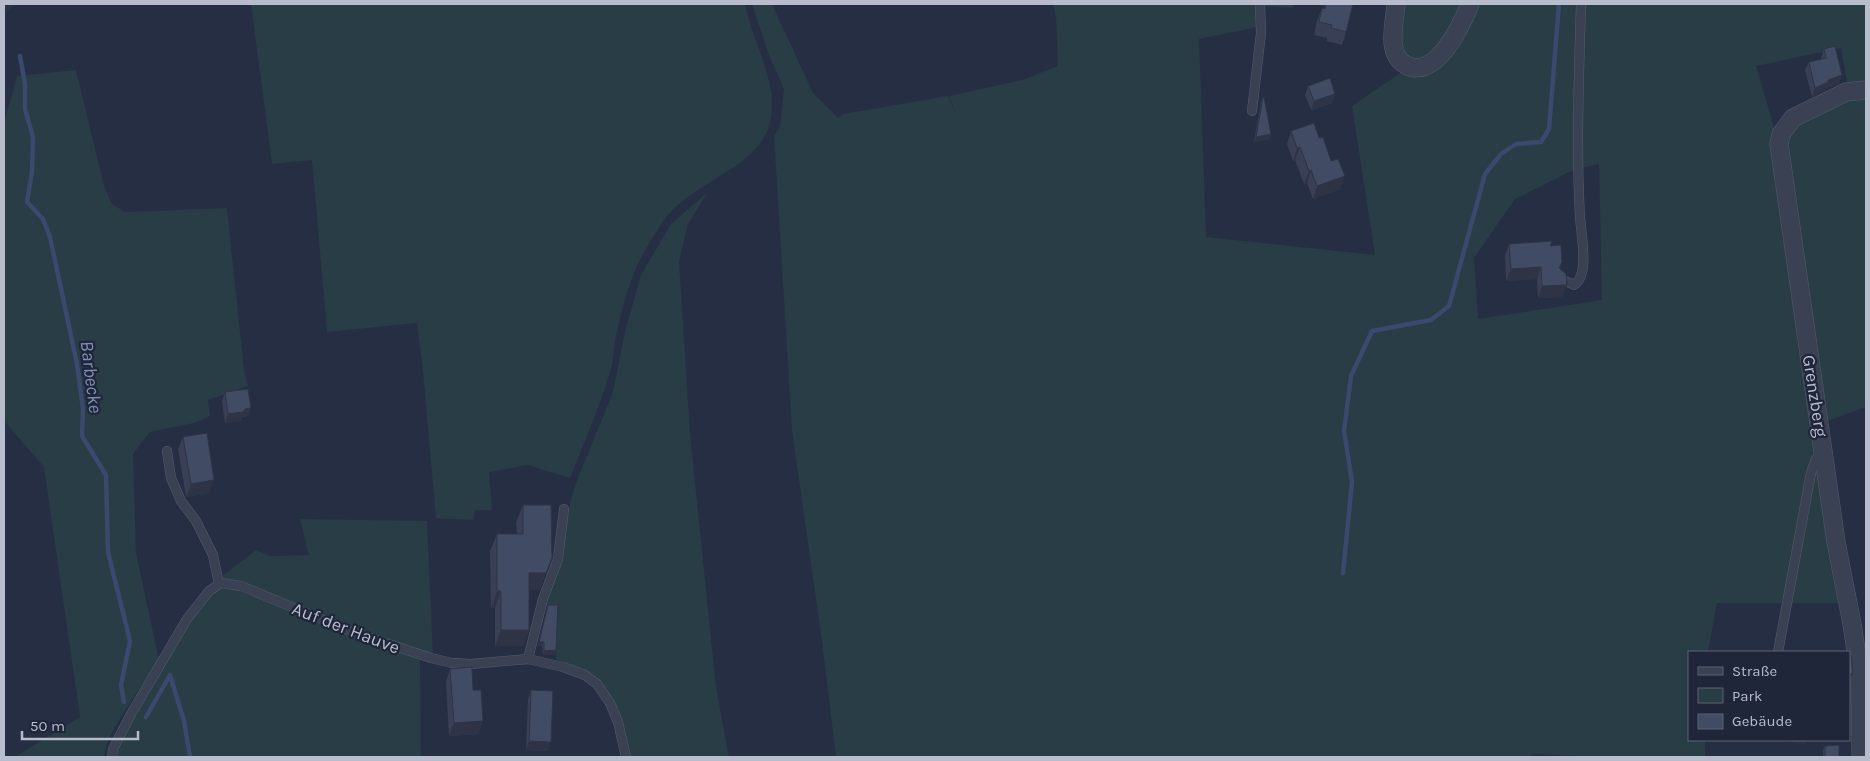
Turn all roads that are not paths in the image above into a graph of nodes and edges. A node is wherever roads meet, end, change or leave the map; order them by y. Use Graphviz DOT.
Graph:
graph roads {
  1 [pos="1260,4"];
  2 [pos="1396,4"];
  3 [pos="1470,4"];
  4 [pos="1581,4"];
  5 [pos="1866,90"];
  6 [pos="1252,111"];
  7 [pos="1561,279"];
  8 [pos="167,451"];
  9 [pos="1824,456"];
  10 [pos="564,509"];
  11 [pos="219,584"];
  12 [pos="1778,651"];
  13 [pos="528,660"];
  14 [pos="112,757"];
  15 [pos="626,757"];
  16 [pos="1861,757"];
  1 -- 6 [label="lane"];
  2 -- 3 [label="street"];
  4 -- 7 [label="lane"];
  5 -- 9 [label="street, Grenzberg"];
  8 -- 11 [label="lane"];
  9 -- 12 [label="lane"];
  9 -- 16 [label="street, Grenzberg"];
  10 -- 13 [label="lane"];
  11 -- 13 [label="lane, Auf der Hauve"];
  11 -- 14 [label="lane"];
  13 -- 15 [label="lane, Auf der Hauve"];
}
